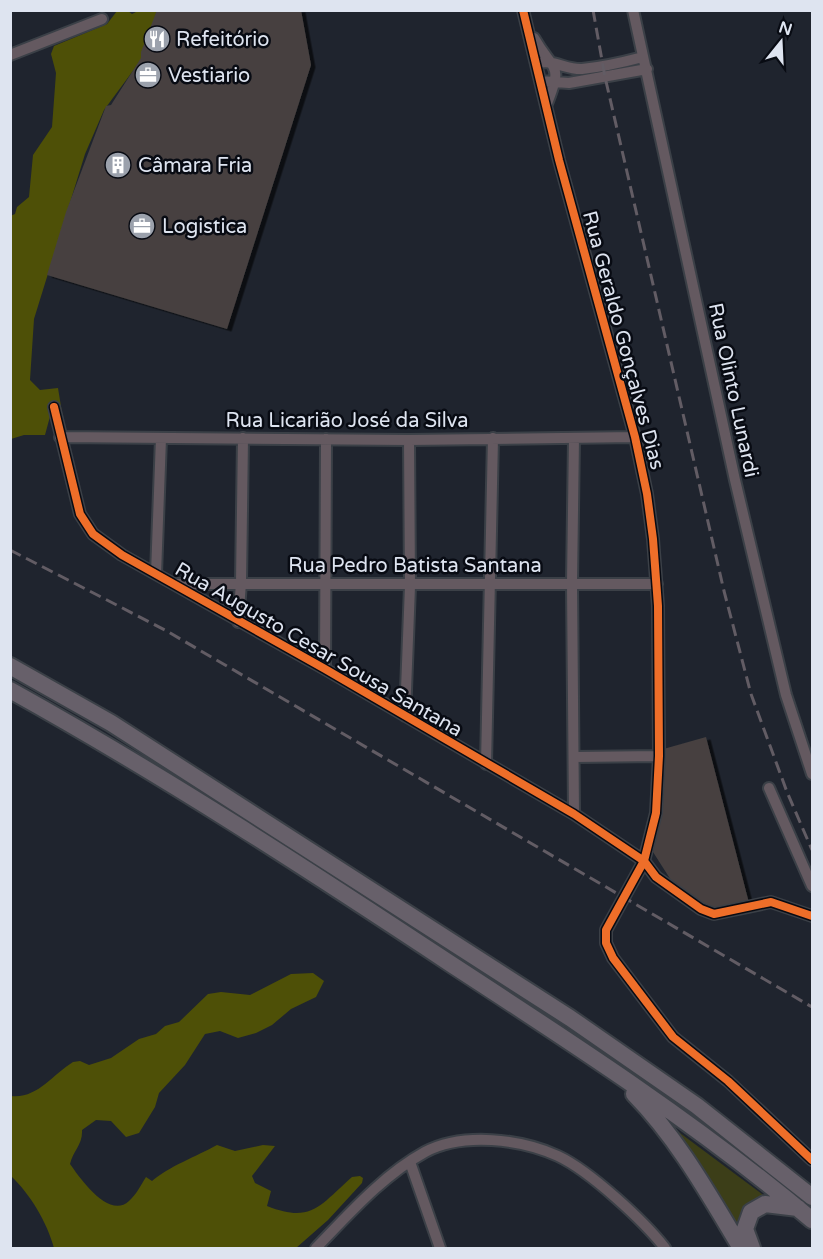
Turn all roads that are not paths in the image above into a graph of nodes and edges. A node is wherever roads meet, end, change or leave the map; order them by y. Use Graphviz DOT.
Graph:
graph roads {
  1 [pos="523,10"];
  2 [pos="633,10"];
  3 [pos="102,19"];
  4 [pos="530,29"];
  5 [pos="10,55"];
  6 [pos="644,57"];
  7 [pos="553,63"];
  8 [pos="536,64"];
  9 [pos="647,69"];
  10 [pos="540,81"];
  11 [pos="555,83"];
  12 [pos="546,106"];
  13 [pos="54,407"];
  14 [pos="60,437"];
  15 [pos="635,437"];
  16 [pos="161,438"];
  17 [pos="243,438"];
  18 [pos="493,438"];
  19 [pos="574,438"];
  20 [pos="326,439"];
  21 [pos="409,440"];
  22 [pos="156,574"];
  23 [pos="572,583"];
  24 [pos="172,584"];
  25 [pos="241,584"];
  26 [pos="326,584"];
  27 [pos="657,584"];
  28 [pos="491,585"];
  29 [pos="410,586"];
  30 [pos="238,622"];
  31 [pos="10,666"];
  32 [pos="325,669"];
  33 [pos="10,690"];
  34 [pos="405,716"];
  35 [pos="659,756"];
  36 [pos="575,757"];
  37 [pos="486,764"];
  38 [pos="813,774"];
  39 [pos="769,788"];
  40 [pos="574,814"];
  41 [pos="644,861"];
  42 [pos="813,886"];
  43 [pos="813,916"];
  44 [pos="608,1068"];
  45 [pos="813,1160"];
  46 [pos="410,1162"];
  47 [pos="813,1197"];
  48 [pos="798,1208"];
  49 [pos="813,1220"];
  50 [pos="316,1248"];
  51 [pos="440,1248"];
  52 [pos="665,1248"];
  53 [pos="741,1248"];
  54 [pos="752,1248"];
  1 -- 4 [label="street, Rua Geraldo Gonçalves Dias"];
  2 -- 6 [label="street, Rua Olinto Lunardi"];
  3 -- 5 [label="street"];
  4 -- 7 [label="street, Rua Geraldo Gonçalves Dias"];
  4 -- 8 [label="street, Rua Geraldo Gonçalves Dias"];
  6 -- 7 [label="street"];
  6 -- 9 [label="street, Rua Olinto Lunardi"];
  7 -- 8 [label="street"];
  7 -- 11 [label="street"];
  8 -- 10 [label="street, Rua Geraldo Gonçalves Dias"];
  9 -- 11 [label="street"];
  9 -- 38 [label="street, Rua Olinto Lunardi"];
  10 -- 11 [label="street"];
  10 -- 12 [label="street, Rua Geraldo Gonçalves Dias"];
  11 -- 12 [label="street"];
  12 -- 15 [label="street, Rua Geraldo Gonçalves Dias"];
  13 -- 14 [label="street, Rua Augusto Cesar Sousa Santana"];
  14 -- 16 [label="street, Rua Licarião José da Silva"];
  14 -- 22 [label="street, Rua Augusto Cesar Sousa Santana"];
  15 -- 19 [label="street, Rua Licarião José da Silva"];
  15 -- 27 [label="street, Rua Geraldo Gonçalves Dias"];
  16 -- 17 [label="street, Rua Licarião José da Silva"];
  16 -- 22 [label="street"];
  17 -- 20 [label="street, Rua Licarião José da Silva"];
  17 -- 25 [label="street"];
  18 -- 19 [label="street, Rua Licarião José da Silva"];
  18 -- 21 [label="street, Rua Licarião José da Silva"];
  18 -- 28 [label="street"];
  19 -- 23 [label="street"];
  20 -- 21 [label="street, Rua Licarião José da Silva"];
  20 -- 26 [label="street"];
  21 -- 29 [label="street"];
  22 -- 24 [label="street, Rua Augusto Cesar Sousa Santana"];
  23 -- 27 [label="street, Rua Pedro Batista Santana"];
  23 -- 28 [label="street, Rua Pedro Batista Santana"];
  23 -- 36 [label="street"];
  24 -- 25 [label="street, Rua Pedro Batista Santana"];
  24 -- 30 [label="street, Rua Augusto Cesar Sousa Santana"];
  25 -- 26 [label="street, Rua Pedro Batista Santana"];
  25 -- 30 [label="street"];
  26 -- 29 [label="street, Rua Pedro Batista Santana"];
  26 -- 32 [label="street"];
  27 -- 35 [label="street, Rua Geraldo Gonçalves Dias"];
  28 -- 29 [label="street, Rua Pedro Batista Santana"];
  28 -- 37 [label="street"];
  29 -- 34 [label="street"];
  30 -- 32 [label="street, Rua Augusto Cesar Sousa Santana"];
  31 -- 47 [label="highway"];
  32 -- 34 [label="street, Rua Augusto Cesar Sousa Santana"];
  33 -- 44 [label="highway"];
  34 -- 37 [label="street, Rua Augusto Cesar Sousa Santana"];
  35 -- 36 [label="street"];
  35 -- 41 [label="street, Rua Geraldo Gonçalves Dias"];
  36 -- 40 [label="street"];
  37 -- 40 [label="street, Rua Augusto Cesar Sousa Santana"];
  39 -- 42 [label="street"];
  40 -- 41 [label="street, Rua Augusto Cesar Sousa Santana"];
  41 -- 43 [label="street, Rua Augusto Cesar Sousa Santana"];
  41 -- 45 [label="street, Rua Geraldo Gonçalves Dias"];
  44 -- 48 [label="highway"];
  44 -- 53 [label="highway"];
  46 -- 50 [label="street"];
  46 -- 51 [label="street"];
  46 -- 52 [label="street"];
  48 -- 49 [label="highway"];
  48 -- 54 [label="highway"];
}
